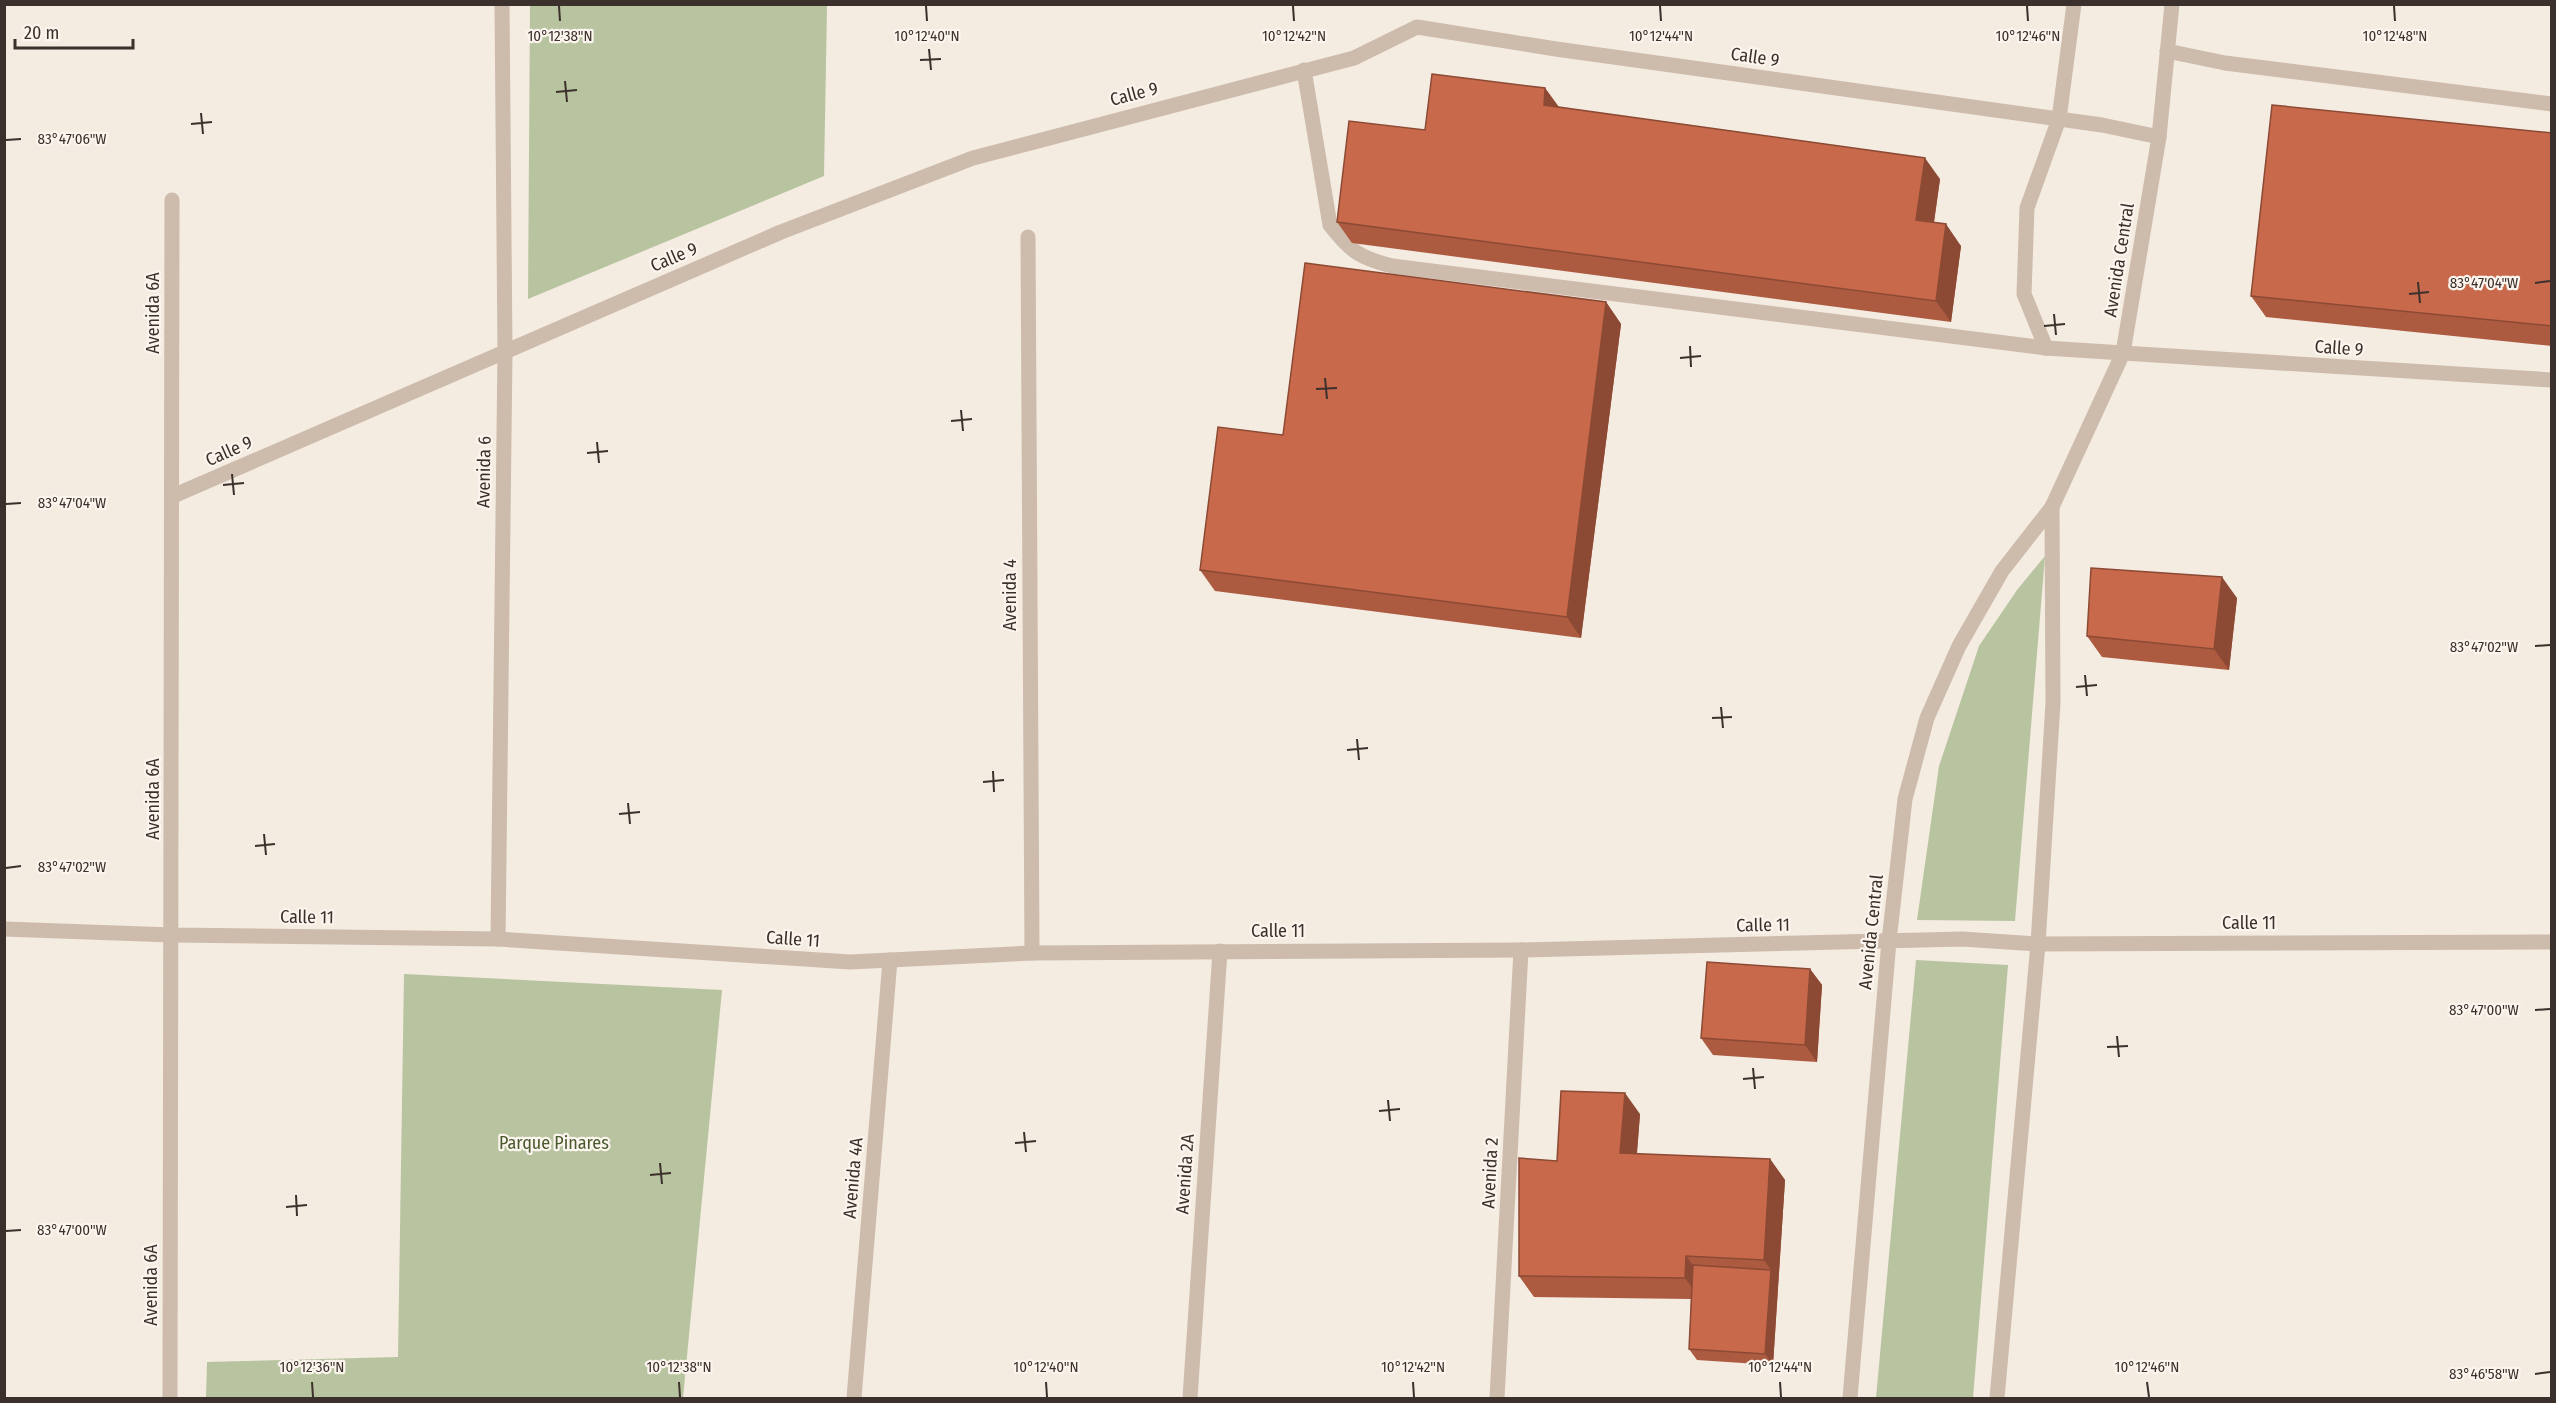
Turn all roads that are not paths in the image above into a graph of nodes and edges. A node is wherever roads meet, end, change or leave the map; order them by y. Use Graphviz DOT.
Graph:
graph roads {
  1 [pos="502,4"];
  2 [pos="2074,4"];
  3 [pos="2172,4"];
  4 [pos="2167,51"];
  5 [pos="1305,70"];
  6 [pos="2552,104"];
  7 [pos="2059,118"];
  8 [pos="2159,137"];
  9 [pos="172,200"];
  10 [pos="1028,237"];
  11 [pos="2046,348"];
  12 [pos="505,351"];
  13 [pos="2123,353"];
  14 [pos="2552,380"];
  15 [pos="173,496"];
  16 [pos="2052,507"];
  17 [pos="4,929"];
  18 [pos="172,935"];
  19 [pos="498,939"];
  20 [pos="1889,941"];
  21 [pos="2552,942"];
  22 [pos="2038,944"];
  23 [pos="1521,950"];
  24 [pos="1220,951"];
  25 [pos="1032,953"];
  26 [pos="890,960"];
  27 [pos="170,1398"];
  28 [pos="854,1398"];
  29 [pos="1190,1398"];
  30 [pos="1497,1398"];
  31 [pos="1850,1398"];
  32 [pos="1997,1398"];
  1 -- 12 [label="street, Avenida 6"];
  2 -- 7 [label="street"];
  3 -- 4 [label="street, Avenida Central"];
  4 -- 6 [label="street"];
  4 -- 8 [label="street, Avenida Central"];
  5 -- 7 [label="street, Calle 9"];
  5 -- 11 [label="street, Calle 9"];
  5 -- 12 [label="street, Calle 9"];
  7 -- 8 [label="street, Calle 9"];
  7 -- 11 [label="street"];
  8 -- 13 [label="street, Avenida Central"];
  9 -- 15 [label="street, Avenida 6A"];
  10 -- 25 [label="street, Avenida 4"];
  11 -- 13 [label="street, Calle 9"];
  12 -- 15 [label="street, Calle 9"];
  12 -- 19 [label="street, Avenida 6"];
  13 -- 14 [label="street, Calle 9"];
  13 -- 16 [label="street, Avenida Central"];
  15 -- 18 [label="street, Avenida 6A"];
  16 -- 20 [label="street, Avenida Central"];
  16 -- 22 [label="street, Avenida Central"];
  17 -- 18 [label="street, Calle 11"];
  18 -- 19 [label="street, Calle 11"];
  18 -- 27 [label="street, Avenida 6A"];
  19 -- 26 [label="street, Calle 11"];
  20 -- 22 [label="street, Calle 11"];
  20 -- 23 [label="street, Calle 11"];
  20 -- 31 [label="street, Avenida Central"];
  21 -- 22 [label="street, Calle 11"];
  22 -- 32 [label="street, Avenida Central"];
  23 -- 24 [label="street, Calle 11"];
  23 -- 30 [label="street, Avenida 2"];
  24 -- 25 [label="street, Calle 11"];
  24 -- 29 [label="street, Avenida 2A"];
  25 -- 26 [label="street, Calle 11"];
  26 -- 28 [label="street, Avenida 4A"];
}
